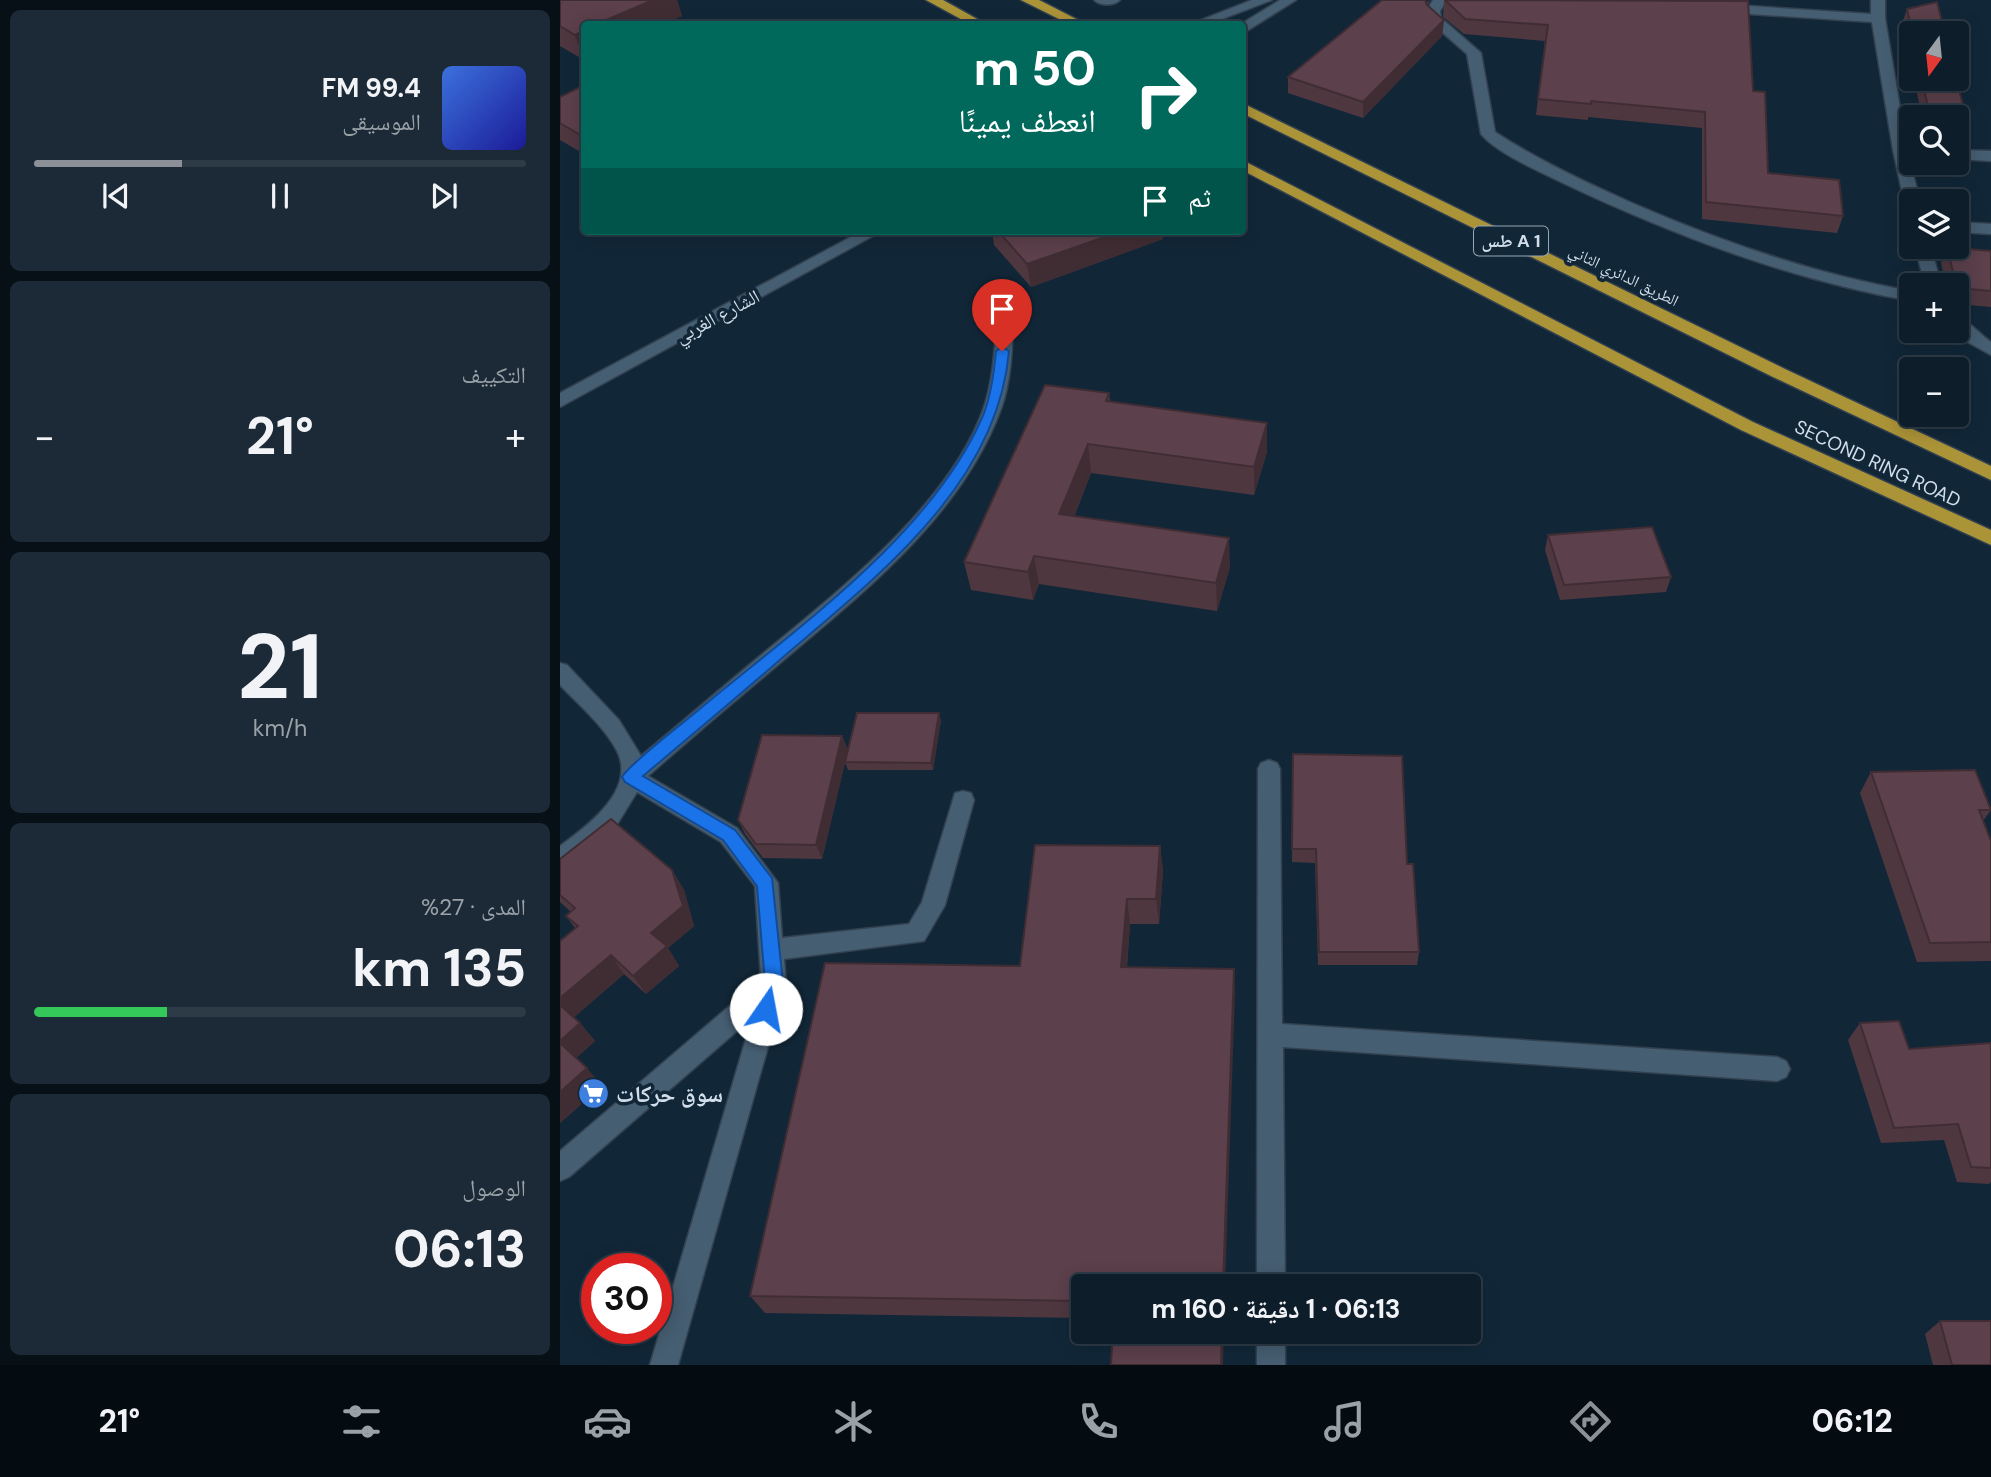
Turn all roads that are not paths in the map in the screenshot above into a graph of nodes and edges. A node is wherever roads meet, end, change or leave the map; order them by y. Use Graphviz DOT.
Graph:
graph roads {
  1 [pos="933,0"];
  2 [pos="1028,0"];
  3 [pos="1101,0"];
  4 [pos="1113,0"];
  5 [pos="1265,0"];
  6 [pos="1289,0"];
  7 [pos="1440,0"];
  8 [pos="1878,0"];
  9 [pos="1711,7"];
  10 [pos="1878,18"];
  11 [pos="973,21"];
  12 [pos="1073,21"];
  13 [pos="1206,21"];
  14 [pos="1246,27"];
  15 [pos="1246,109"];
  16 [pos="1899,121"];
  17 [pos="1969,155"];
  18 [pos="1991,156"];
  19 [pos="1246,166"];
  20 [pos="1969,228"];
  21 [pos="1991,229"];
  22 [pos="867,235"];
  23 [pos="1899,294"];
  24 [pos="1006,304"];
  25 [pos="1969,335"];
  26 [pos="1991,350"];
  27 [pos="560,401"];
  28 [pos="1991,474"];
  29 [pos="1991,538"];
  30 [pos="560,671"];
  31 [pos="568,695"];
  32 [pos="1269,769"];
  33 [pos="631,777"];
  34 [pos="963,800"];
  35 [pos="560,859"];
  36 [pos="772,950"];
  37 [pos="774,983"];
  38 [pos="1270,1035"];
  39 [pos="1777,1069"];
  40 [pos="560,1168"];
  41 [pos="1271,1274"];
  42 [pos="1271,1344"];
  43 [pos="664,1365"];
  44 [pos="1271,1365"];
  1 -- 11 [label="highway"];
  2 -- 12 [label="highway"];
  3 -- 4 [label="street"];
  5 -- 13 [label="street"];
  6 -- 14 [label="street"];
  7 -- 23 [label="street"];
  8 -- 10 [label="street"];
  9 -- 10 [label="street"];
  10 -- 16 [label="street"];
  15 -- 28 [label="highway, الطريق الدائري الثاني / طس A 1"];
  17 -- 18 [label="street"];
  19 -- 29 [label="highway, SECOND RING ROAD / طس A 1"];
  20 -- 21 [label="street"];
  22 -- 27 [label="street, الشارع الغربي"];
  24 -- 33 [label="street"];
  25 -- 26 [label="street"];
  30 -- 31 [label="street"];
  31 -- 33 [label="street"];
  32 -- 38 [label="street"];
  33 -- 35 [label="street"];
  33 -- 36 [label="street"];
  34 -- 36 [label="street"];
  36 -- 37 [label="street"];
  37 -- 40 [label="street"];
  37 -- 43 [label="street"];
  38 -- 39 [label="street"];
  38 -- 41 [label="street"];
  42 -- 44 [label="street"];
}
